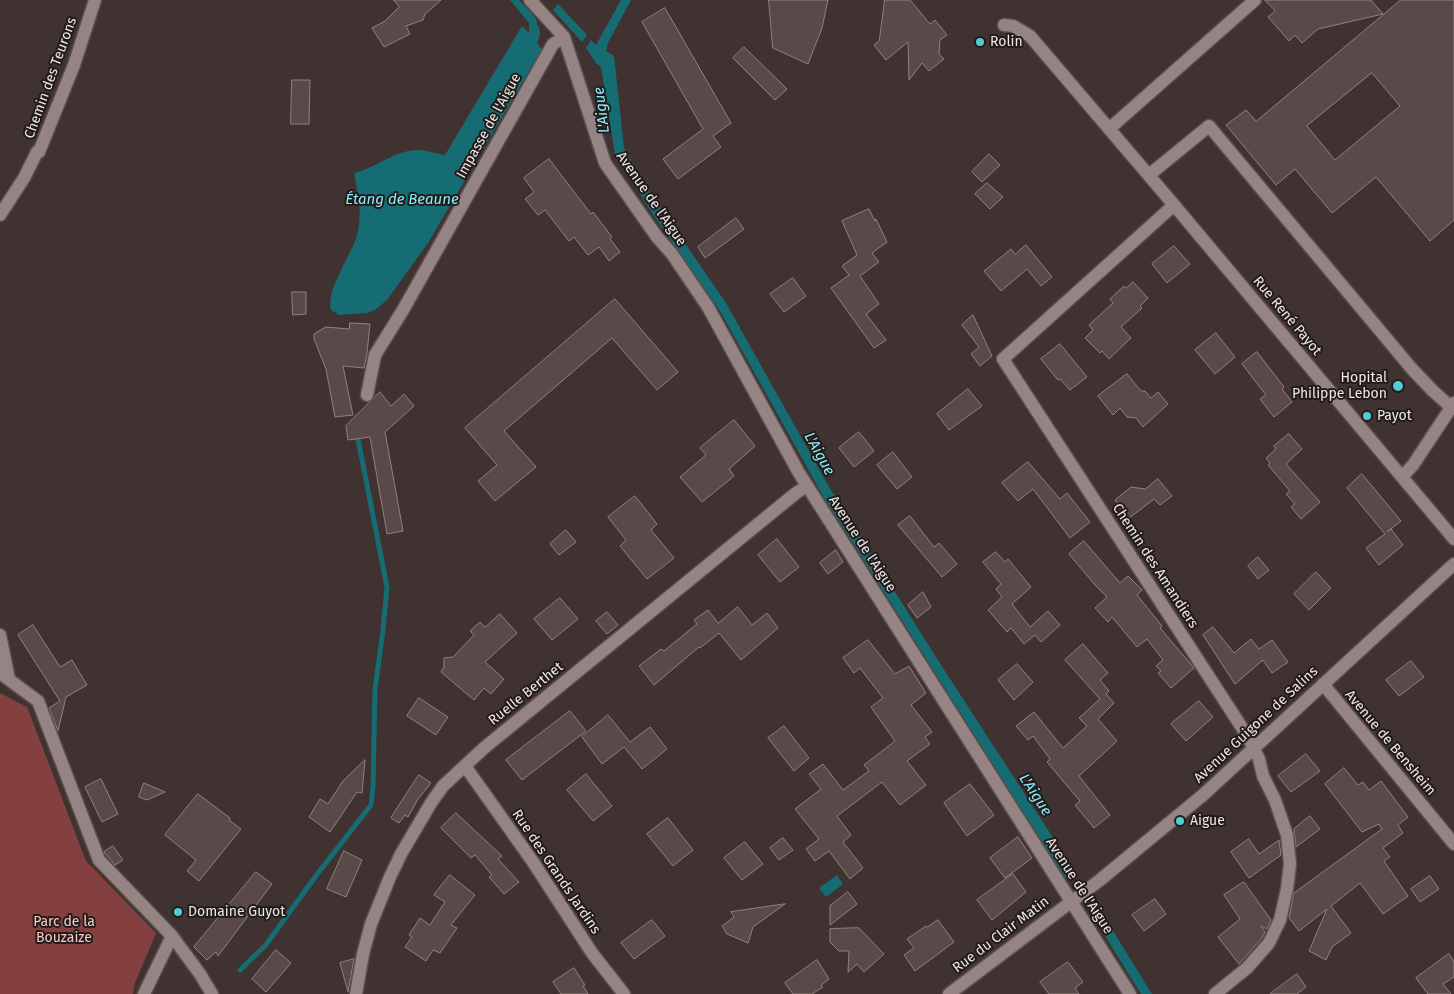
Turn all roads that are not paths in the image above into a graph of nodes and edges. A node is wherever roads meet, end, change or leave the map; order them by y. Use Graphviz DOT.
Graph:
graph roads {
  1 [pos="95,0"];
  2 [pos="530,0"];
  3 [pos="1255,0"];
  4 [pos="1004,25"];
  5 [pos="564,37"];
  6 [pos="1109,129"];
  7 [pos="1149,175"];
  8 [pos="1174,204"];
  9 [pos="0,215"];
  10 [pos="367,394"];
  11 [pos="1453,405"];
  12 [pos="1402,477"];
  13 [pos="807,486"];
  14 [pos="1454,539"];
  15 [pos="1454,564"];
  16 [pos="0,635"];
  17 [pos="5,676"];
  18 [pos="1323,684"];
  19 [pos="1254,747"];
  20 [pos="465,766"];
  21 [pos="1454,844"];
  22 [pos="1074,898"];
  23 [pos="172,936"];
  24 [pos="357,989"];
  25 [pos="144,994"];
  26 [pos="212,994"];
  27 [pos="624,994"];
  28 [pos="949,994"];
  29 [pos="1130,994"];
  30 [pos="1215,994"];
  1 -- 9 [label="street, Chemin des Teurons"];
  2 -- 5 [label="street, Avenue de l'Aigue"];
  3 -- 6 [label="street"];
  4 -- 6 [label="street, Rue René Payot"];
  5 -- 10 [label="street, Impasse de l'Aigue"];
  5 -- 13 [label="street, Avenue de l'Aigue"];
  6 -- 7 [label="street, Rue René Payot"];
  7 -- 8 [label="street, Rue René Payot"];
  7 -- 11 [label="street"];
  8 -- 12 [label="street, Rue René Payot"];
  8 -- 19 [label="street, Chemin des Amandiers"];
  11 -- 12 [label="street"];
  12 -- 14 [label="street, Rue René Payot"];
  13 -- 20 [label="street, Ruelle Berthet"];
  13 -- 22 [label="street, Avenue de l'Aigue"];
  15 -- 18 [label="street, Avenue Guigone de Salins"];
  16 -- 17 [label="street"];
  17 -- 23 [label="street"];
  18 -- 19 [label="street, Avenue Guigone de Salins"];
  18 -- 21 [label="street, Avenue de Bensheim"];
  19 -- 22 [label="street, Avenue Guigone de Salins"];
  19 -- 30 [label="street, Chemin des Amandiers"];
  20 -- 24 [label="street, Ruelle Berthet"];
  20 -- 27 [label="street, Rue des Grands Jardins"];
  22 -- 28 [label="street, Rue du Clair Matin"];
  22 -- 29 [label="street, Avenue de l'Aigue"];
  23 -- 25 [label="street"];
  23 -- 26 [label="street"];
}
